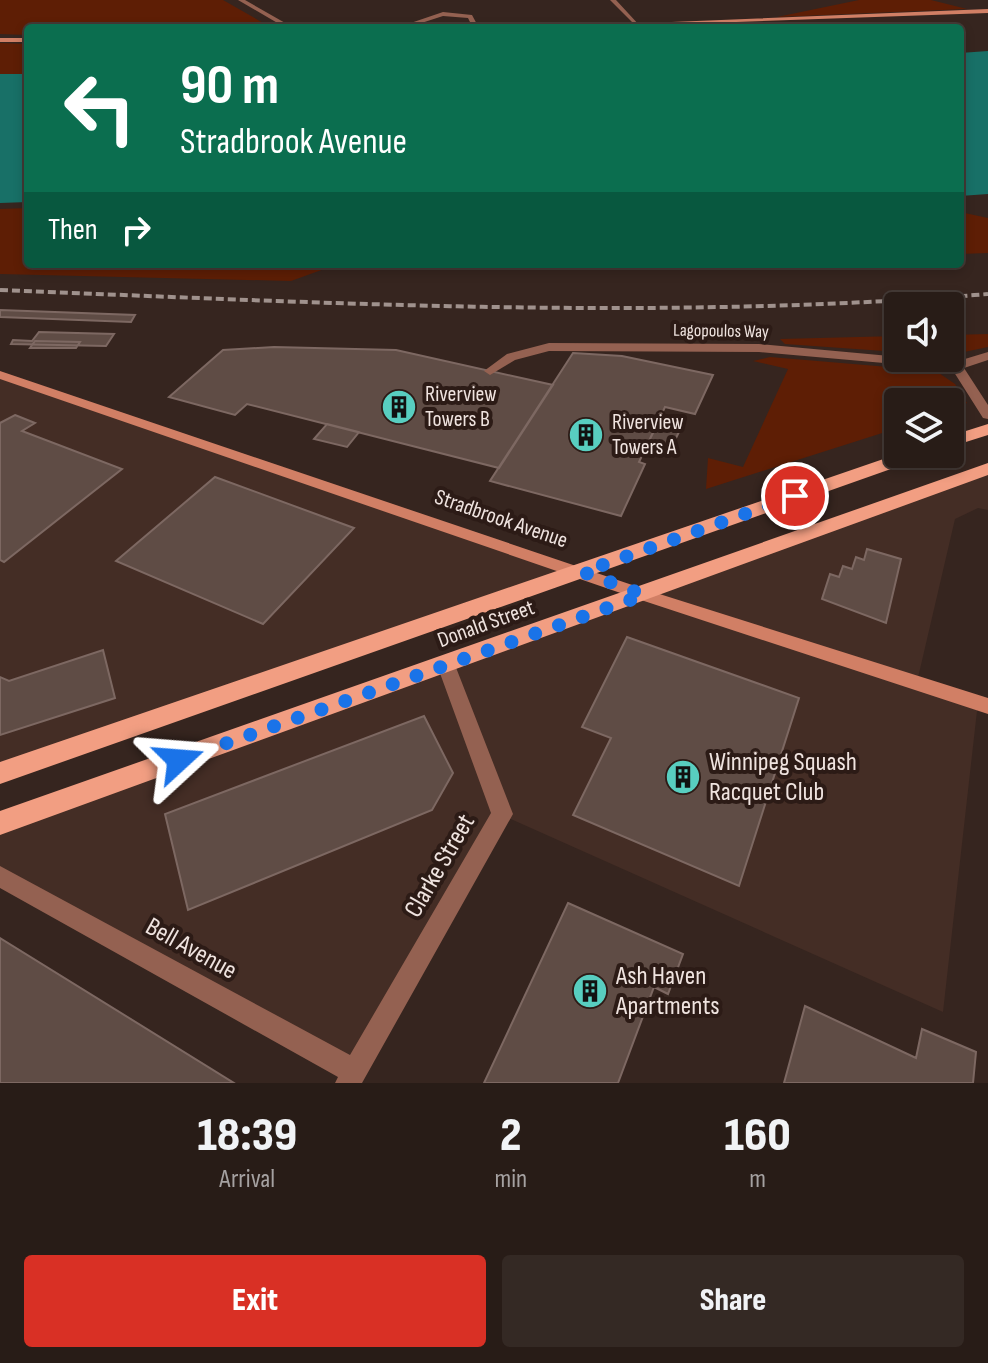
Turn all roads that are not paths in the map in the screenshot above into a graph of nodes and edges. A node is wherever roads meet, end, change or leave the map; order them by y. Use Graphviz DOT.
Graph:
graph roads {
  1 [pos="243,0"];
  2 [pos="613,0"];
  3 [pos="988,11"];
  4 [pos="284,24"];
  5 [pos="414,24"];
  6 [pos="475,24"];
  7 [pos="637,24"];
  8 [pos="663,24"];
  9 [pos="0,40"];
  10 [pos="24,40"];
  11 [pos="988,356"];
  12 [pos="884,359"];
  13 [pos="964,364"];
  14 [pos="490,371"];
  15 [pos="960,372"];
  16 [pos="0,375"];
  17 [pos="988,415"];
  18 [pos="988,429"];
  19 [pos="964,437"];
  20 [pos="884,465"];
  21 [pos="988,469"];
  22 [pos="583,572"];
  23 [pos="644,595"];
  24 [pos="446,665"];
  25 [pos="988,706"];
  26 [pos="0,773"];
  27 [pos="0,823"];
  28 [pos="0,876"];
  29 [pos="351,1077"];
  1 -- 4 [label="street"];
  2 -- 7 [label="street"];
  3 -- 8 [label="street"];
  5 -- 6 [label="street"];
  9 -- 10 [label="street"];
  11 -- 13 [label="street, Lagopoulos Way"];
  12 -- 14 [label="street, Lagopoulos Way"];
  15 -- 17 [label="street"];
  16 -- 22 [label="street, Stradbrook Avenue"];
  18 -- 19 [label="main road"];
  20 -- 22 [label="main road, Donald Street"];
  21 -- 23 [label="main road, Donald Street"];
  22 -- 23 [label="street, Stradbrook Avenue"];
  22 -- 26 [label="main road, Donald Street"];
  23 -- 24 [label="main road, Donald Street"];
  23 -- 25 [label="street, Stradbrook Avenue"];
  24 -- 27 [label="main road, Donald Street"];
  24 -- 29 [label="street, Clarke Street"];
  28 -- 29 [label="street, Bell Avenue"];
}
